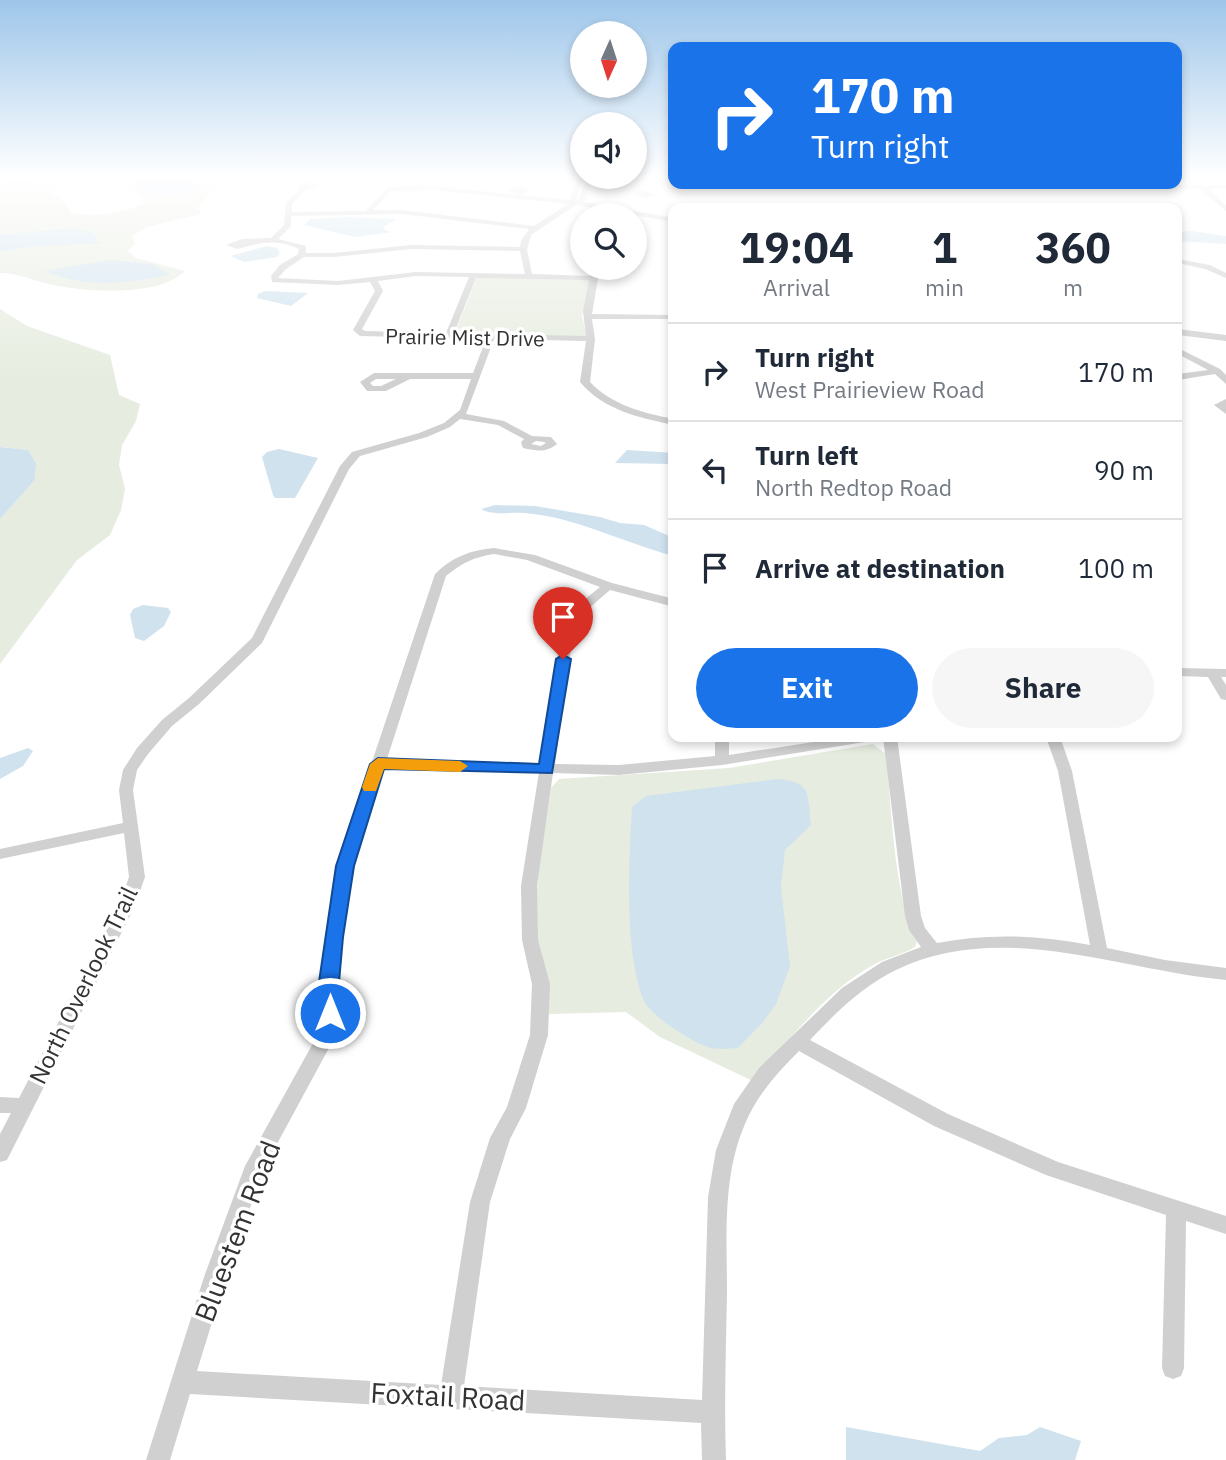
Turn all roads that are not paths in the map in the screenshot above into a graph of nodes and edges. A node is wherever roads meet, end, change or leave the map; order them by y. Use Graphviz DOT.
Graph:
graph roads {
  1 [pos="296,246"];
  2 [pos="524,246"];
  3 [pos="523,250"];
  4 [pos="302,255"];
  5 [pos="1182,262"];
  6 [pos="570,274"];
  7 [pos="473,276"];
  8 [pos="1226,276"];
  9 [pos="528,277"];
  10 [pos="373,279"];
  11 [pos="592,280"];
  12 [pos="587,316"];
  13 [pos="668,317"];
  14 [pos="1182,332"];
  15 [pos="449,336"];
  16 [pos="491,337"];
  17 [pos="1226,338"];
  18 [pos="591,339"];
  19 [pos="1182,353"];
  20 [pos="1217,371"];
  21 [pos="408,376"];
  22 [pos="476,376"];
  23 [pos="1182,376"];
  24 [pos="1226,381"];
  25 [pos="1226,402"];
  26 [pos="1226,411"];
  27 [pos="459,416"];
  28 [pos="668,420"];
  29 [pos="531,439"];
  30 [pos="608,586"];
  31 [pos="668,601"];
  32 [pos="1182,672"];
  33 [pos="1219,673"];
  34 [pos="1226,696"];
  35 [pos="722,742"];
  36 [pos="840,742"];
  37 [pos="891,742"];
  38 [pos="1055,742"];
  39 [pos="722,761"];
  40 [pos="378,764"];
  41 [pos="546,770"];
  42 [pos="130,827"];
  43 [pos="0,854"];
  44 [pos="933,950"];
  45 [pos="1099,952"];
  46 [pos="1226,974"];
  47 [pos="798,1042"];
  48 [pos="0,1105"];
  49 [pos="23,1107"];
  50 [pos="0,1154"];
  51 [pos="1176,1210"];
  52 [pos="1226,1225"];
  53 [pos="1173,1368"];
  54 [pos="183,1381"];
  55 [pos="451,1396"];
  56 [pos="713,1412"];
  57 [pos="158,1460"];
  58 [pos="714,1460"];
  1 -- 4 [label="street"];
  2 -- 3 [label="street"];
  3 -- 4 [label="street"];
  3 -- 9 [label="street"];
  4 -- 10 [label="street"];
  5 -- 8 [label="street"];
  6 -- 9 [label="street"];
  7 -- 9 [label="street"];
  7 -- 10 [label="street"];
  7 -- 15 [label="street"];
  10 -- 15 [label="street, Prairie Mist Drive"];
  11 -- 12 [label="street"];
  12 -- 13 [label="street"];
  12 -- 18 [label="street"];
  14 -- 17 [label="street"];
  15 -- 16 [label="street, Prairie Mist Drive"];
  16 -- 18 [label="street, Prairie Mist Drive"];
  16 -- 22 [label="street"];
  18 -- 28 [label="street"];
  19 -- 20 [label="street"];
  20 -- 23 [label="street"];
  20 -- 24 [label="street"];
  21 -- 22 [label="street"];
  22 -- 27 [label="street"];
  25 -- 26 [label="street"];
  27 -- 29 [label="street"];
  27 -- 42 [label="street, North Overlook Trail"];
  30 -- 31 [label="street, Bluestem Road"];
  30 -- 40 [label="street, Bluestem Road"];
  30 -- 41 [label="street"];
  32 -- 33 [label="street"];
  33 -- 34 [label="street"];
  35 -- 39 [label="street"];
  36 -- 39 [label="street"];
  37 -- 44 [label="street"];
  38 -- 45 [label="street"];
  39 -- 41 [label="street"];
  40 -- 41 [label="street"];
  40 -- 54 [label="street, Bluestem Road"];
  41 -- 55 [label="street"];
  42 -- 43 [label="street"];
  42 -- 49 [label="street, North Overlook Trail"];
  44 -- 45 [label="street"];
  44 -- 47 [label="street"];
  45 -- 46 [label="street"];
  47 -- 51 [label="street"];
  47 -- 56 [label="street"];
  48 -- 49 [label="street"];
  49 -- 50 [label="street, North Overlook Trail"];
  51 -- 52 [label="street"];
  51 -- 53 [label="street"];
  54 -- 55 [label="street, Foxtail Road"];
  54 -- 57 [label="street, Bluestem Road"];
  55 -- 56 [label="street, Foxtail Road"];
  56 -- 58 [label="street"];
}
